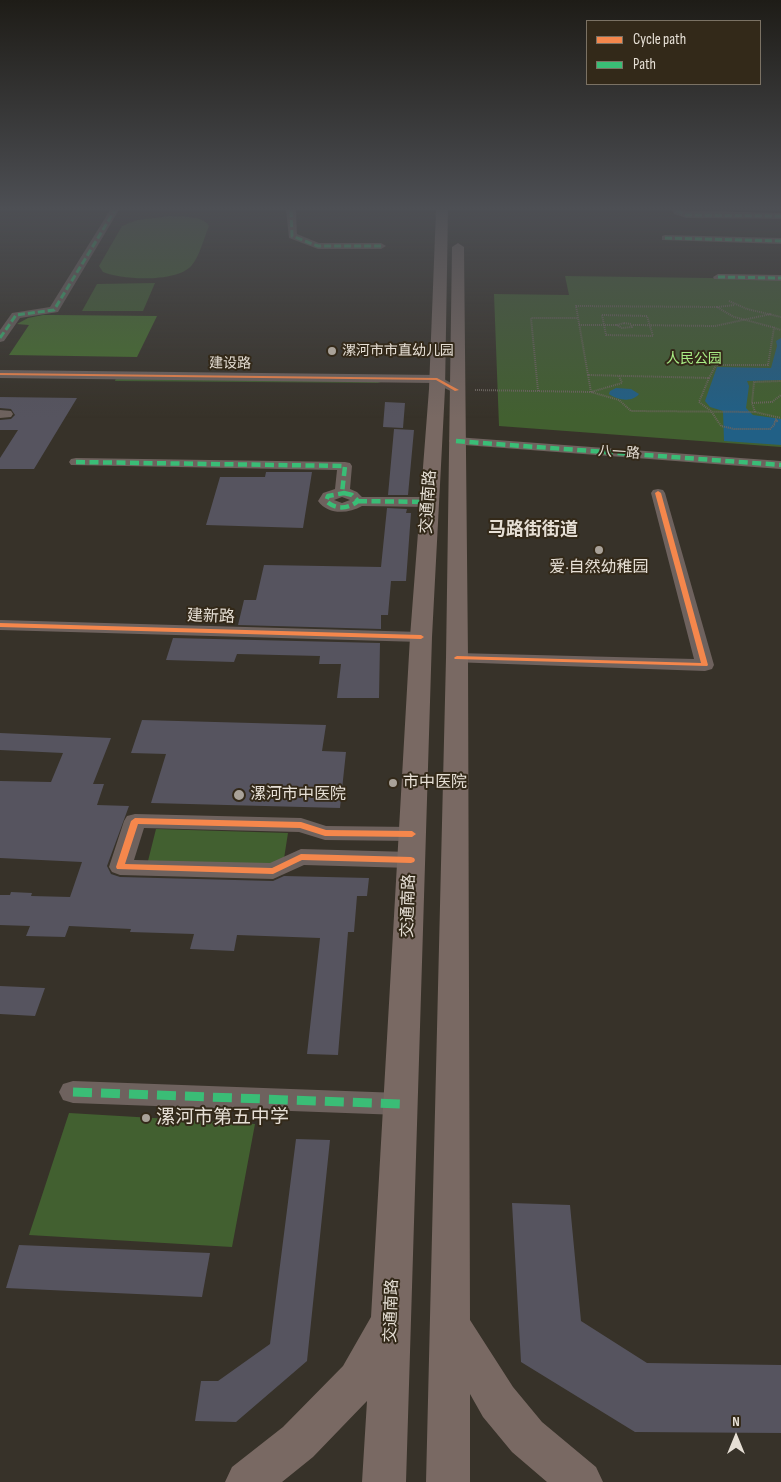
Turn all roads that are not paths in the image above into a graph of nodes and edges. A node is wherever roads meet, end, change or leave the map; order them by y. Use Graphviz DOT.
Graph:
graph roads {
  1 [pos="73,279"];
  2 [pos="443,279"];
  3 [pos="452,279"];
  4 [pos="0,338"];
  5 [pos="0,374"];
  6 [pos="109,380"];
  7 [pos="0,383"];
  8 [pos="444,386"];
  9 [pos="456,441"];
  10 [pos="76,462"];
  11 [pos="781,465"];
  12 [pos="658,493"];
  13 [pos="429,502"];
  14 [pos="456,502"];
  15 [pos="1,627"];
  16 [pos="421,637"];
  17 [pos="457,658"];
  18 [pos="412,847"];
  19 [pos="73,1092"];
  20 [pos="400,1104"];
  21 [pos="391,1320"];
  22 [pos="448,1323"];
  23 [pos="247,1482"];
  24 [pos="384,1482"];
  25 [pos="448,1482"];
  26 [pos="581,1482"];
  1 -- 4 [label="street"];
  2 -- 8 [label="main road, 交通南路"];
  3 -- 8 [label="main road, 交通南路"];
  5 -- 6 [label="street, 建设路"];
  6 -- 7 [label="street, 建设路"];
  6 -- 8 [label="street, 建设路"];
  8 -- 9 [label="main road, 交通南路"];
  8 -- 13 [label="main road, 交通南路"];
  9 -- 11 [label="street, 八一路"];
  9 -- 14 [label="main road, 交通南路"];
  10 -- 13 [label="street"];
  12 -- 17 [label="street"];
  13 -- 14 [label="main road"];
  13 -- 16 [label="main road, 交通南路"];
  14 -- 17 [label="main road, 交通南路"];
  15 -- 16 [label="street, 建新路"];
  16 -- 18 [label="main road, 交通南路"];
  17 -- 22 [label="main road, 交通南路"];
  18 -- 18 [label="street"];
  18 -- 20 [label="main road, 交通南路"];
  19 -- 20 [label="street"];
  20 -- 21 [label="main road, 交通南路"];
  21 -- 23 [label="main road"];
  21 -- 24 [label="main road, 交通南路"];
  22 -- 25 [label="main road, 交通南路"];
  22 -- 26 [label="main road"];
}
